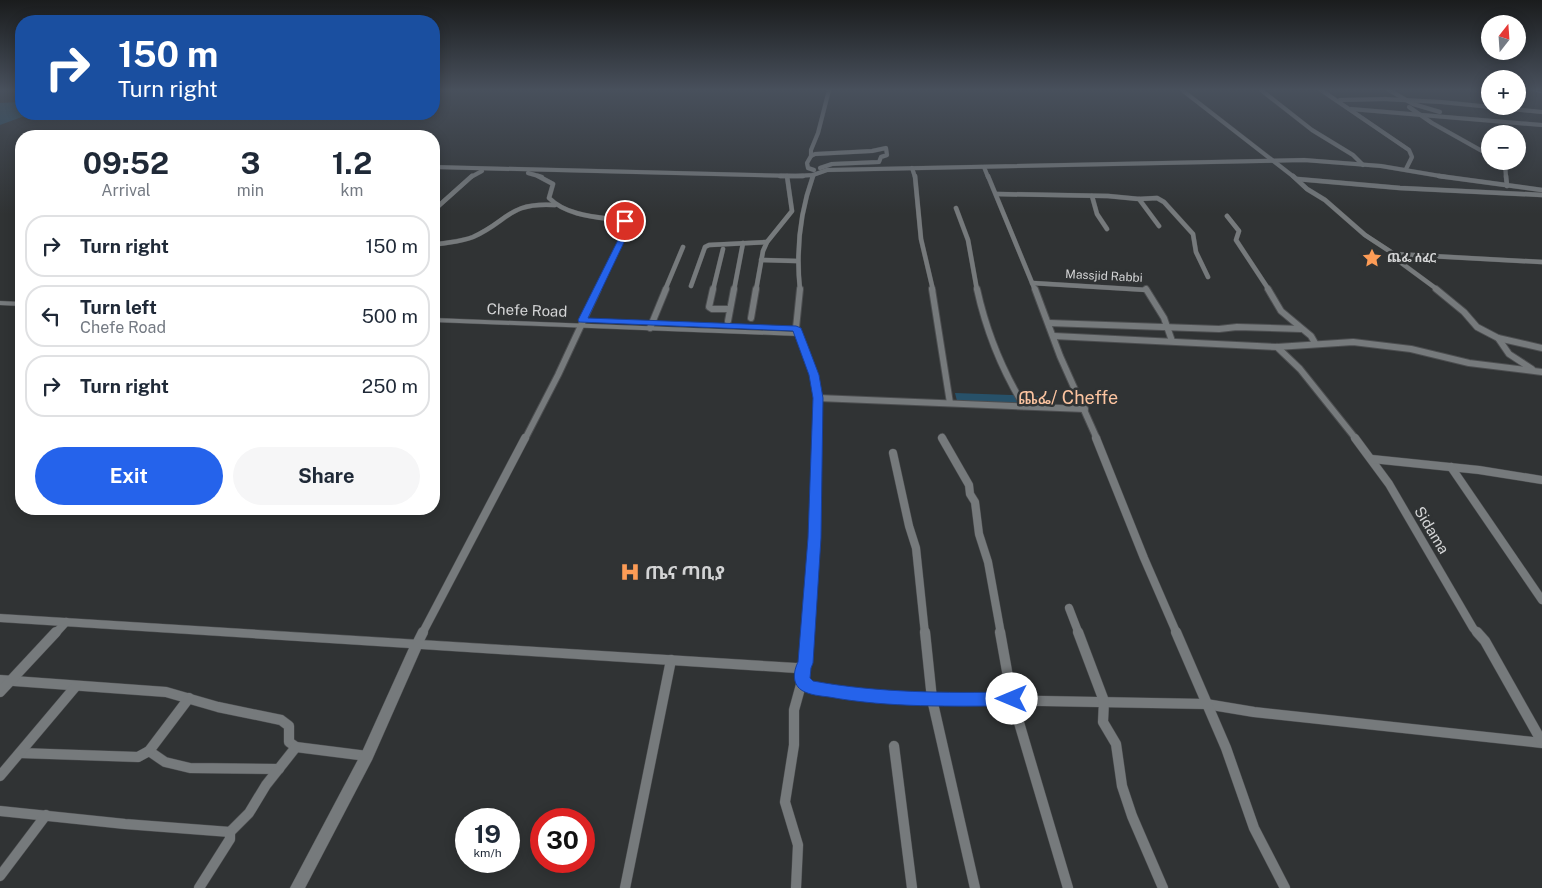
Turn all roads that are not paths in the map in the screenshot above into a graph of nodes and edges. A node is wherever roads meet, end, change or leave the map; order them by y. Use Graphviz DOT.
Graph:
graph roads {
  1 [pos="818,131"];
  2 [pos="1236,131"];
  3 [pos="1314,131"];
  4 [pos="1383,131"];
  5 [pos="1448,131"];
  6 [pos="1481,150"];
  7 [pos="811,156"];
  8 [pos="1274,161"];
  9 [pos="1362,165"];
  10 [pos="440,167"];
  11 [pos="984,167"];
  12 [pos="912,168"];
  13 [pos="487,169"];
  14 [pos="1406,169"];
  15 [pos="501,170"];
  16 [pos="1506,170"];
  17 [pos="813,173"];
  18 [pos="787,176"];
  19 [pos="1297,179"];
  20 [pos="1507,186"];
  21 [pos="1542,190"];
  22 [pos="996,194"];
  23 [pos="1542,195"];
  24 [pos="1092,196"];
  25 [pos="1139,199"];
  26 [pos="440,205"];
  27 [pos="555,205"];
  28 [pos="956,208"];
  29 [pos="1227,216"];
  30 [pos="1160,226"];
  31 [pos="1107,229"];
  32 [pos="767,242"];
  33 [pos="743,243"];
  34 [pos="440,244"];
  35 [pos="682,247"];
  36 [pos="723,249"];
  37 [pos="1394,254"];
  38 [pos="761,260"];
  39 [pos="797,261"];
  40 [pos="1542,262"];
  41 [pos="1208,277"];
  42 [pos="1032,283"];
  43 [pos="691,286"];
  44 [pos="0,299"];
  45 [pos="15,300"];
  46 [pos="0,303"];
  47 [pos="15,304"];
  48 [pos="730,309"];
  49 [pos="440,315"];
  50 [pos="751,318"];
  51 [pos="440,320"];
  52 [pos="728,321"];
  53 [pos="581,323"];
  54 [pos="1049,323"];
  55 [pos="651,326"];
  56 [pos="1166,326"];
  57 [pos="1301,329"];
  58 [pos="797,331"];
  59 [pos="1054,336"];
  60 [pos="1498,338"];
  61 [pos="1172,341"];
  62 [pos="1315,342"];
  63 [pos="1277,347"];
  64 [pos="1542,348"];
  65 [pos="1534,371"];
  66 [pos="1542,372"];
  67 [pos="818,398"];
  68 [pos="950,403"];
  69 [pos="1024,406"];
  70 [pos="1085,409"];
  71 [pos="942,438"];
  72 [pos="893,453"];
  73 [pos="1372,458"];
  74 [pos="1450,467"];
  75 [pos="1542,480"];
  76 [pos="1542,600"];
  77 [pos="1069,608"];
  78 [pos="0,618"];
  79 [pos="66,622"];
  80 [pos="417,644"];
  81 [pos="671,660"];
  82 [pos="803,667"];
  83 [pos="5,680"];
  84 [pos="802,681"];
  85 [pos="76,686"];
  86 [pos="0,692"];
  87 [pos="189,698"];
  88 [pos="932,699"];
  89 [pos="1012,699"];
  90 [pos="1104,701"];
  91 [pos="1206,704"];
  92 [pos="1542,742"];
  93 [pos="894,746"];
  94 [pos="296,748"];
  95 [pos="149,751"];
  96 [pos="20,753"];
  97 [pos="367,756"];
  98 [pos="279,769"];
  99 [pos="0,776"];
  100 [pos="0,811"];
  101 [pos="46,815"];
  102 [pos="230,832"];
  103 [pos="0,876"];
  104 [pos="198,888"];
  105 [pos="297,888"];
  106 [pos="625,888"];
  107 [pos="796,888"];
  108 [pos="912,888"];
  109 [pos="975,888"];
  110 [pos="1068,888"];
  111 [pos="1163,888"];
  112 [pos="1285,888"];
  1 -- 7 [label="street"];
  2 -- 8 [label="street"];
  3 -- 9 [label="street"];
  4 -- 14 [label="street"];
  5 -- 6 [label="street"];
  7 -- 17 [label="street"];
  7 -- 17 [label="street"];
  8 -- 9 [label="street"];
  8 -- 11 [label="street"];
  8 -- 19 [label="street"];
  9 -- 14 [label="street"];
  10 -- 13 [label="street"];
  11 -- 12 [label="street"];
  11 -- 22 [label="street"];
  12 -- 17 [label="street"];
  12 -- 68 [label="street"];
  13 -- 15 [label="street"];
  13 -- 26 [label="street"];
  14 -- 20 [label="street"];
  15 -- 18 [label="street"];
  15 -- 27 [label="street"];
  16 -- 20 [label="street"];
  17 -- 18 [label="street"];
  17 -- 39 [label="street"];
  18 -- 32 [label="street"];
  19 -- 23 [label="street"];
  19 -- 37 [label="street"];
  20 -- 21 [label="street"];
  22 -- 24 [label="street"];
  22 -- 42 [label="street"];
  24 -- 25 [label="street"];
  24 -- 31 [label="street"];
  25 -- 30 [label="street"];
  25 -- 41 [label="street"];
  27 -- 34 [label="street"];
  27 -- 53 [label="street"];
  28 -- 69 [label="street"];
  29 -- 57 [label="street"];
  32 -- 33 [label="street"];
  32 -- 38 [label="street"];
  33 -- 43 [label="street"];
  33 -- 48 [label="street"];
  35 -- 55 [label="street"];
  36 -- 48 [label="street"];
  37 -- 40 [label="street"];
  37 -- 60 [label="street"];
  38 -- 39 [label="street"];
  38 -- 50 [label="street"];
  39 -- 58 [label="street"];
  42 -- 54 [label="street"];
  42 -- 56 [label="street, Massjid Rabbi"];
  44 -- 45 [label="street"];
  46 -- 47 [label="street"];
  48 -- 52 [label="street"];
  49 -- 53 [label="street, Chefe Road"];
  51 -- 53 [label="street, Chefe Road"];
  53 -- 55 [label="street, Chefe Road"];
  53 -- 80 [label="street"];
  54 -- 56 [label="street"];
  54 -- 59 [label="street"];
  55 -- 58 [label="street, Chefe Road"];
  56 -- 57 [label="street"];
  56 -- 61 [label="street, Massjid Rabbi"];
  57 -- 62 [label="street"];
  58 -- 67 [label="street"];
  59 -- 61 [label="street"];
  59 -- 70 [label="street"];
  60 -- 64 [label="street"];
  60 -- 65 [label="street"];
  61 -- 63 [label="street"];
  62 -- 63 [label="street"];
  62 -- 65 [label="street"];
  63 -- 73 [label="street, Sidama"];
  65 -- 66 [label="street"];
  67 -- 68 [label="street"];
  67 -- 82 [label="street"];
  68 -- 69 [label="street"];
  69 -- 70 [label="street"];
  70 -- 91 [label="street"];
  71 -- 89 [label="street"];
  72 -- 88 [label="street"];
  73 -- 74 [label="street"];
  73 -- 92 [label="street, Sidama"];
  74 -- 75 [label="street"];
  74 -- 76 [label="street"];
  77 -- 90 [label="street"];
  78 -- 79 [label="street"];
  79 -- 80 [label="street"];
  79 -- 83 [label="street"];
  80 -- 81 [label="street"];
  80 -- 97 [label="street"];
  81 -- 82 [label="street"];
  81 -- 106 [label="street"];
  82 -- 84 [label="street"];
  83 -- 85 [label="street"];
  83 -- 86 [label="street"];
  84 -- 88 [label="street"];
  84 -- 107 [label="street"];
  85 -- 87 [label="street"];
  85 -- 96 [label="street"];
  87 -- 94 [label="street"];
  87 -- 95 [label="street"];
  88 -- 89 [label="street"];
  88 -- 109 [label="street"];
  89 -- 90 [label="street"];
  89 -- 110 [label="street"];
  90 -- 91 [label="street"];
  90 -- 111 [label="street"];
  91 -- 92 [label="street"];
  91 -- 112 [label="street"];
  93 -- 108 [label="street"];
  94 -- 97 [label="street"];
  94 -- 98 [label="street"];
  95 -- 96 [label="street"];
  95 -- 98 [label="street"];
  96 -- 99 [label="street"];
  97 -- 105 [label="street"];
  98 -- 102 [label="street"];
  100 -- 101 [label="street"];
  101 -- 102 [label="street"];
  101 -- 103 [label="street"];
  102 -- 104 [label="street"];
}
